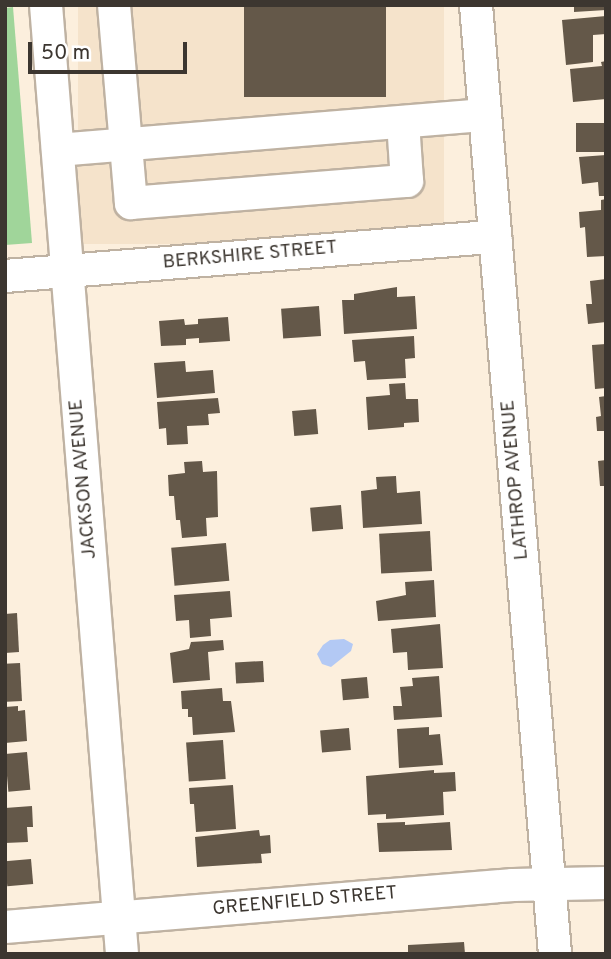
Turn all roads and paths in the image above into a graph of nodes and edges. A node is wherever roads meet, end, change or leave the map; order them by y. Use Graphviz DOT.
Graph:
graph roads {
  1 [pos="46,5"];
  2 [pos="114,5"];
  3 [pos="477,5"];
  4 [pos="485,115"];
  5 [pos="403,122"];
  6 [pos="126,144"];
  7 [pos="58,150"];
  8 [pos="495,237"];
  9 [pos="67,271"];
  10 [pos="5,276"];
  11 [pos="606,883"];
  12 [pos="549,884"];
  13 [pos="120,918"];
  14 [pos="5,927"];
  15 [pos="122,954"];
  16 [pos="555,954"];
  1 -- 7 [label="street, JACKSON AVENUE"];
  2 -- 6 [label="street"];
  3 -- 4 [label="street, LATHROP AVENUE"];
  4 -- 5 [label="street"];
  4 -- 8 [label="street, LATHROP AVENUE"];
  5 -- 6 [label="street"];
  5 -- 6 [label="street"];
  6 -- 7 [label="street"];
  7 -- 9 [label="street, JACKSON AVENUE"];
  8 -- 9 [label="street, BERKSHIRE STREET"];
  8 -- 12 [label="street, LATHROP AVENUE"];
  9 -- 10 [label="street, BERKSHIRE STREET"];
  9 -- 13 [label="street, JACKSON AVENUE"];
  11 -- 12 [label="street, GREENFIELD STREET"];
  12 -- 13 [label="street, GREENFIELD STREET"];
  12 -- 16 [label="street, LATHROP AVENUE"];
  13 -- 14 [label="street, GREENFIELD STREET"];
  13 -- 15 [label="street, JACKSON AVENUE"];
}
